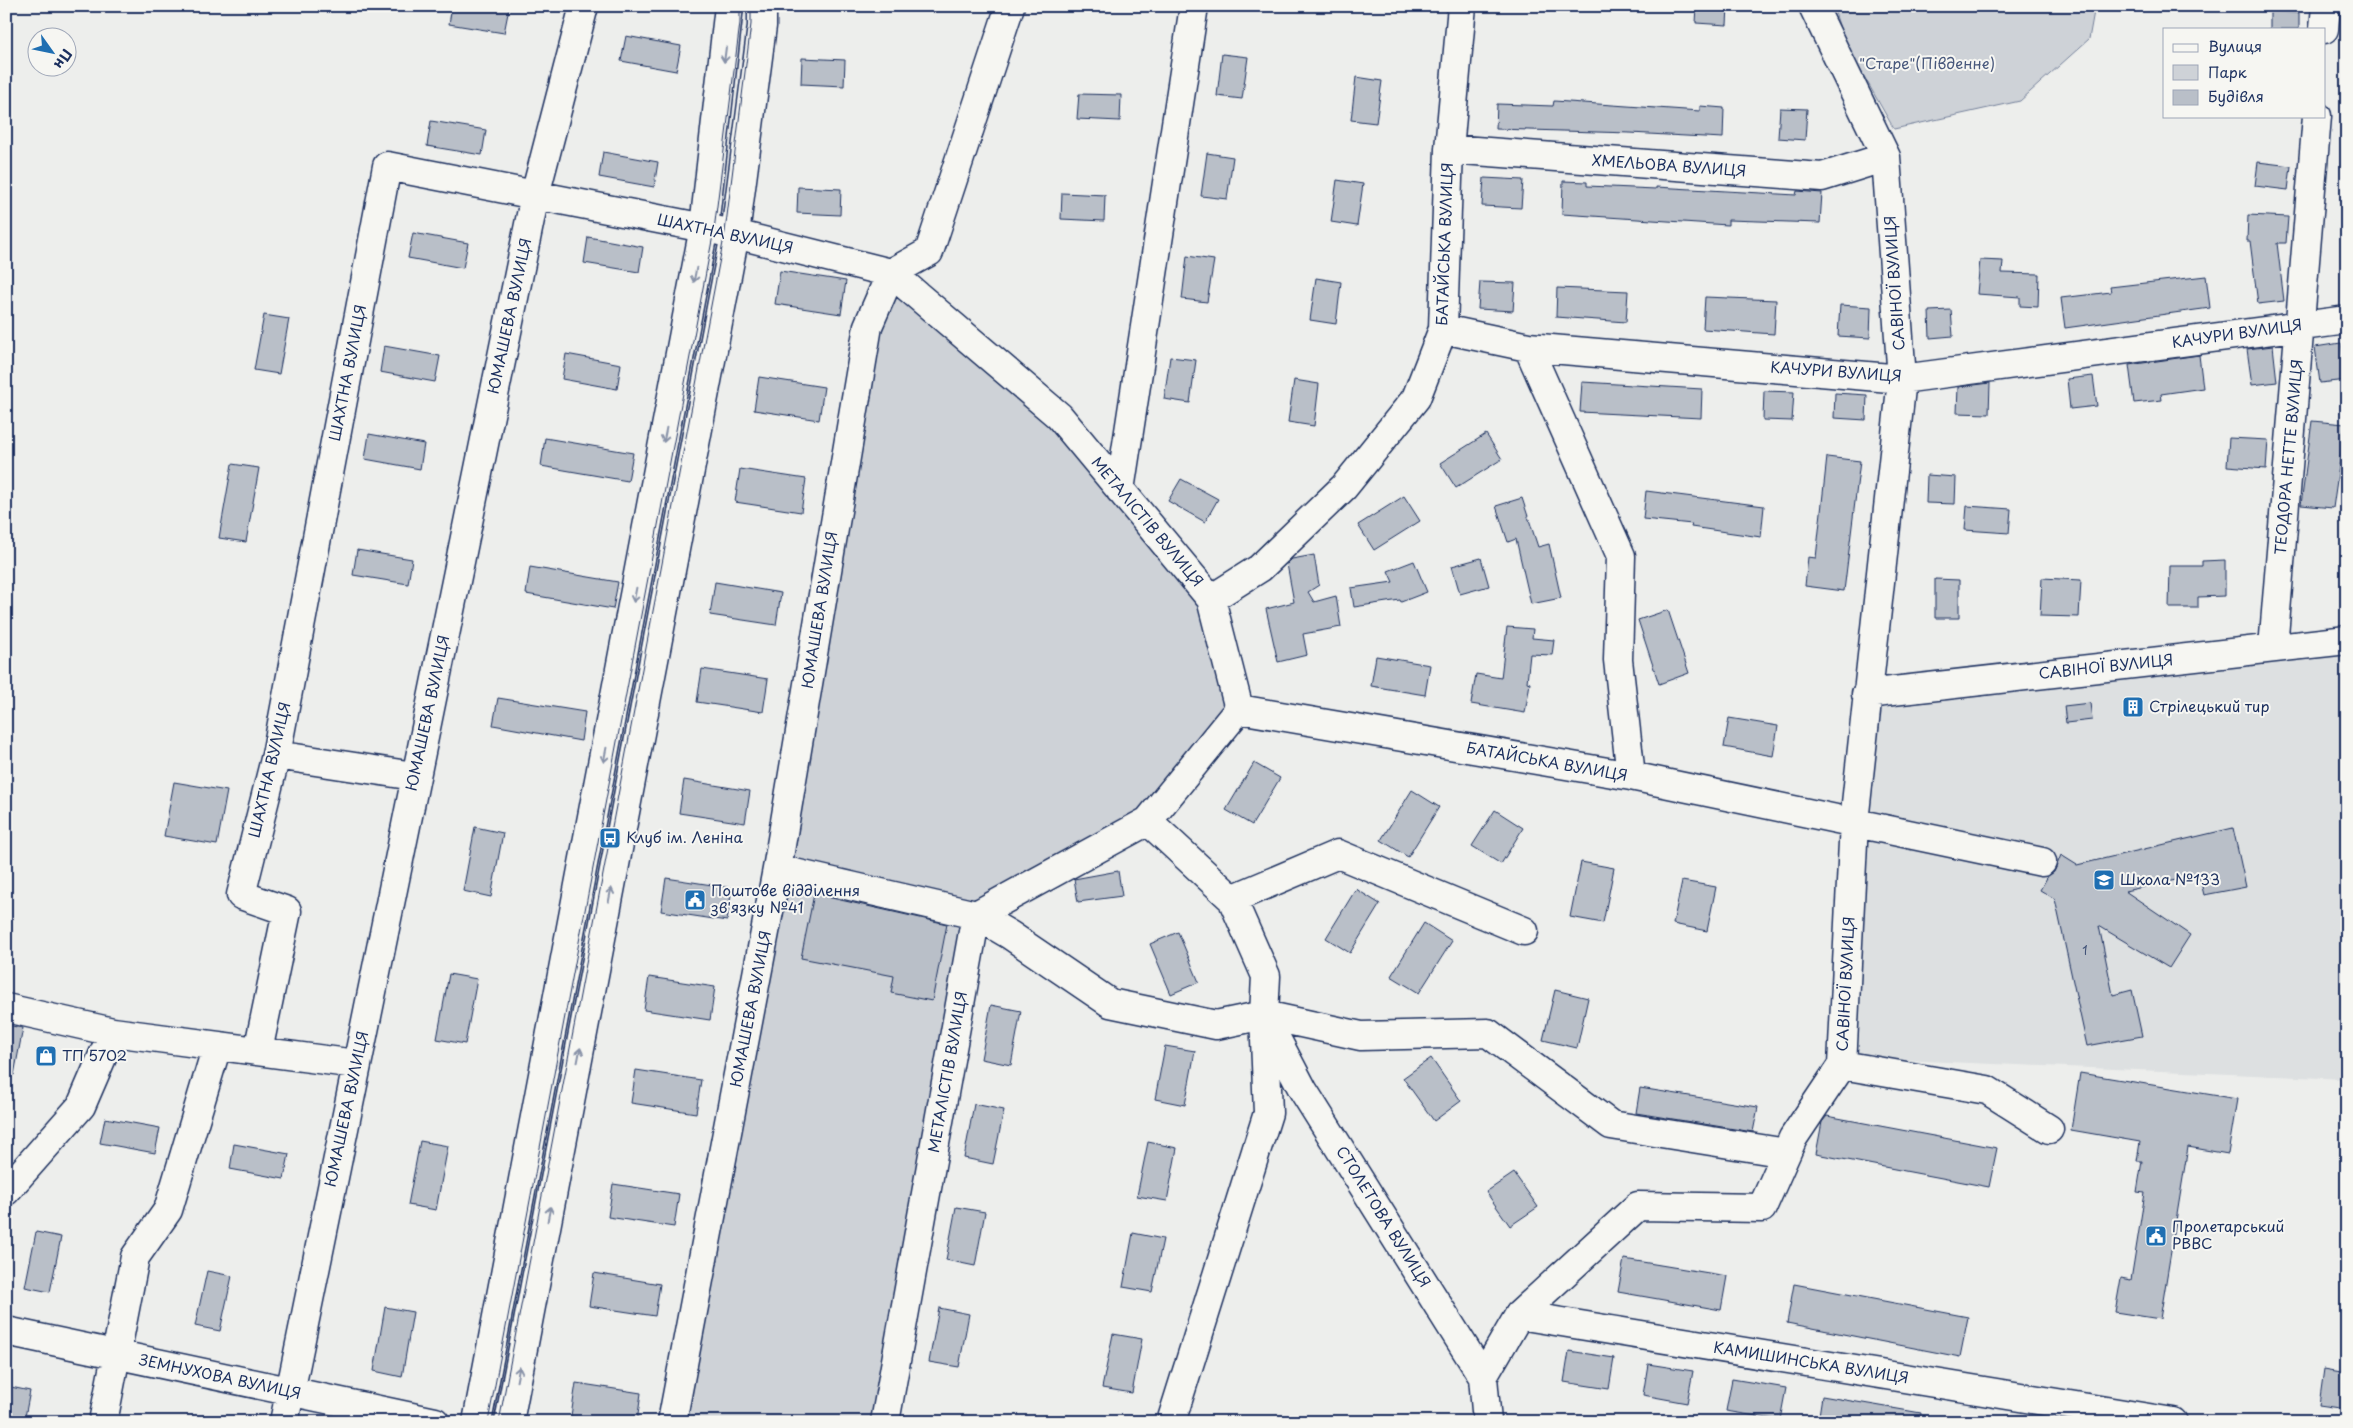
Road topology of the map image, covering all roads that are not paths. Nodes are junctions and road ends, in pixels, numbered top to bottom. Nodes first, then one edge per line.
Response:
1 (584, 6) edge
2 (730, 6) edge
3 (762, 6) edge
4 (1010, 6) edge
5 (1194, 6) edge
6 (1462, 6) edge
7 (1813, 6) edge
8 (2326, 6) edge
9 (2324, 28) edge
10 (2317, 118) edge
11 (1449, 149) junction
12 (1886, 156) junction
13 (535, 195) junction
14 (704, 228) junction
15 (736, 234) junction
16 (891, 273) junction
17 (2347, 320) edge
18 (2301, 326) junction
19 (1443, 329) junction
20 (1528, 347) junction
21 (1902, 379) junction
22 (1120, 490) junction
23 (1211, 599) junction
24 (2347, 640) edge
25 (2273, 648) junction
26 (1866, 694) junction
27 (1239, 710) junction
28 (276, 754) junction
29 (414, 776) junction
30 (1631, 776) junction
31 (1148, 821) junction
32 (1854, 822) junction
33 (2042, 862) dead end
34 (777, 869) junction
35 (1232, 899) junction
36 (976, 915) junction
37 (1524, 931) dead end
38 (6, 1008) edge
39 (1264, 1015) junction
40 (113, 1032) junction
41 (217, 1046) junction
42 (258, 1052) junction
43 (356, 1064) junction
44 (1842, 1065) junction
45 (2049, 1130) dead end
46 (1786, 1153) junction
47 (6, 1191) edge
48 (1519, 1316) junction
49 (6, 1331) edge
50 (116, 1354) junction
51 (1483, 1377) junction
52 (289, 1392) junction
53 (2108, 1416) edge
54 (103, 1422) edge
55 (284, 1422) edge
56 (434, 1422) edge
57 (478, 1422) edge
58 (509, 1422) edge
59 (672, 1422) edge
60 (885, 1422) edge
61 (1172, 1422) edge
62 (1487, 1422) edge
63 (2173, 1422) edge

1 - 13 street, ЮМАШЕВА ВУЛИЦЯ
2 -> 14 street
3 - 15 street
4 - 16 street
5 - 22 street
6 - 11 street, БАТАЙСЬКА ВУЛИЦЯ
7 - 12 street, САВІНОЇ ВУЛИЦЯ
8 - 9 street
10 - 18 street, ТЕОДОРА НЕТТЕ ВУЛИЦЯ
11 - 12 street, ХМЕЛЬОВА ВУЛИЦЯ
11 - 19 street, БАТАЙСЬКА ВУЛИЦЯ
12 - 21 street, САВІНОЇ ВУЛИЦЯ
13 - 14 street, ШАХТНА ВУЛИЦЯ
13 - 28 street, ШАХТНА ВУЛИЦЯ
13 - 29 street, ЮМАШЕВА ВУЛИЦЯ
14 - 15 street, ШАХТНА ВУЛИЦЯ
14 -> 57 street
15 - 16 street, ШАХТНА ВУЛИЦЯ
58 -> 15 street
16 - 22 street, МЕТАЛІСТІВ ВУЛИЦЯ
16 - 34 street, ЮМАШЕВА ВУЛИЦЯ
17 - 18 street, КАЧУРИ ВУЛИЦЯ
18 - 21 street, КАЧУРИ ВУЛИЦЯ
18 - 25 street, ТЕОДОРА НЕТТЕ ВУЛИЦЯ
19 - 20 street, КАЧУРИ ВУЛИЦЯ
19 - 23 street, БАТАЙСЬКА ВУЛИЦЯ
20 - 21 street, КАЧУРИ ВУЛИЦЯ
20 - 30 street
21 - 26 street, САВІНОЇ ВУЛИЦЯ
22 - 23 street, МЕТАЛІСТІВ ВУЛИЦЯ
23 - 27 street, МЕТАЛІСТІВ ВУЛИЦЯ
24 - 25 street, САВІНОЇ ВУЛИЦЯ
25 - 26 street, САВІНОЇ ВУЛИЦЯ
26 - 32 street, САВІНОЇ ВУЛИЦЯ
27 - 30 street, БАТАЙСЬКА ВУЛИЦЯ
27 - 31 street
28 - 29 street
28 - 42 street, ШАХТНА ВУЛИЦЯ
29 - 43 street, ЮМАШЕВА ВУЛИЦЯ
30 - 32 street, БАТАЙСЬКА ВУЛИЦЯ
31 - 35 street
31 - 36 street
32 - 33 street, БАТАЙСЬКА ВУЛИЦЯ
32 - 44 street, САВІНОЇ ВУЛИЦЯ
34 - 36 street
34 - 59 street, ЮМАШЕВА ВУЛИЦЯ
35 - 37 street
35 - 39 street
36 - 39 street
36 - 60 street, МЕТАЛІСТІВ ВУЛИЦЯ
38 - 40 street
39 - 46 street
39 - 51 street, СТОЛЕТОВА ВУЛИЦЯ
39 - 61 street
40 - 41 street
40 - 47 street
41 - 42 street
41 - 50 street
42 - 43 street
43 - 52 street, ЮМАШЕВА ВУЛИЦЯ
44 - 45 street
44 - 46 street
46 - 48 street
48 - 51 street
48 - 53 street, КАМИШИНСЬКА ВУЛИЦЯ
49 - 50 street, ЗЕМНУХОВА ВУЛИЦЯ
50 - 52 street, ЗЕМНУХОВА ВУЛИЦЯ
50 - 54 street
51 - 62 street, СТОЛЕТОВА ВУЛИЦЯ
52 - 55 street, ЮМАШЕВА ВУЛИЦЯ
52 - 56 street, ЗЕМНУХОВА ВУЛИЦЯ
53 - 63 street, КАМИШИНСЬКА ВУЛИЦЯ

